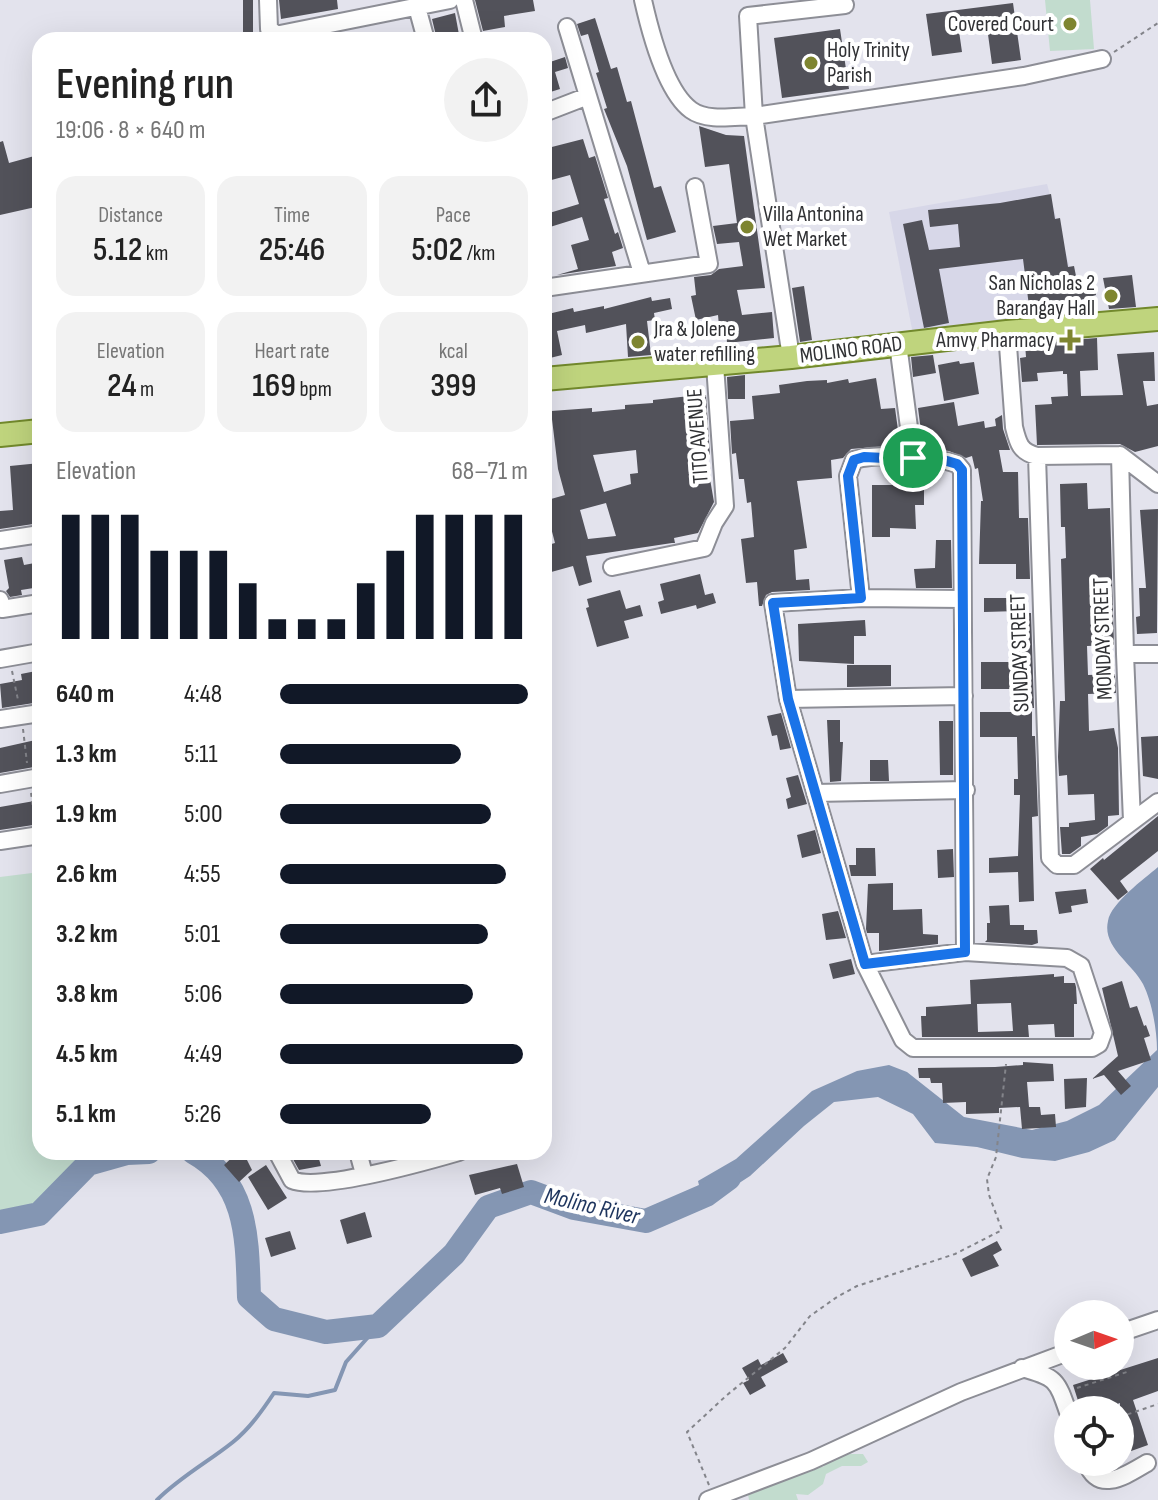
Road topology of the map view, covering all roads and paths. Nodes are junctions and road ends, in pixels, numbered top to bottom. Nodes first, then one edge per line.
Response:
1 (268, 0) edge
2 (450, 0) edge
3 (464, 0) edge
4 (643, 0) edge
5 (845, 5) dead end
6 (417, 7) junction
7 (1158, 23) edge
8 (567, 27) dead end
9 (274, 32) edge
10 (286, 32) edge
11 (424, 32) edge
12 (472, 32) edge
13 (1102, 59) joint
14 (588, 96) junction
15 (552, 110) edge
16 (754, 116) junction
17 (695, 187) dead end
18 (642, 273) junction
19 (552, 281) edge
20 (1158, 319) edge
21 (1007, 332) junction
22 (898, 344) junction
23 (791, 357) junction
24 (715, 365) junction
25 (552, 378) edge
26 (32, 432) edge
27 (0, 435) edge
28 (1120, 455) junction
29 (1037, 456) junction
30 (913, 458) junction
31 (1158, 484) edge
32 (32, 535) edge
33 (0, 540) edge
34 (612, 567) dead end
35 (861, 598) junction
36 (962, 599) junction
37 (0, 600) edge
38 (32, 604) edge
39 (32, 653) edge
40 (1125, 654) junction
41 (1158, 654) edge
42 (4, 658) edge
43 (964, 696) junction
44 (788, 699) junction
45 (32, 714) edge
46 (21, 716) junction
47 (0, 719) edge
48 (32, 768) edge
49 (32, 778) edge
50 (0, 784) edge
51 (966, 790) junction
52 (815, 793) junction
53 (1158, 802) edge
54 (1132, 821) junction
55 (32, 837) edge
56 (0, 841) edge
57 (965, 952) junction
58 (865, 964) junction
59 (1008, 1047) junction
60 (281, 1160) edge
61 (360, 1160) edge
62 (424, 1160) edge
63 (364, 1174) junction
64 (1158, 1320) edge
65 (1134, 1328) edge
66 (1054, 1357) edge
67 (1022, 1368) junction
68 (1103, 1380) edge
69 (1072, 1390) dead end
70 (1062, 1396) edge
71 (1158, 1404) edge
72 (1134, 1412) edge
73 (1147, 1463) dead end
74 (1134, 1470) edge
75 (1095, 1476) edge
76 (1123, 1476) edge
77 (710, 1499) edge

1 - 9 street
2 - 6 street
3 - 12 street
4 - 16 street
5 - 16 street
6 - 10 street
6 - 11 street
7 - 13 path
8 - 14 street
13 - 16 street
14 - 15 street
14 - 18 street
16 - 23 street
17 - 18 street
18 - 19 street
20 - 21 main road, MOLINO ROAD
21 - 22 main road, MOLINO ROAD
21 - 29 street
22 - 23 main road, MOLINO ROAD
22 - 30 street
23 - 24 main road, MOLINO ROAD
24 - 25 main road, MOLINO ROAD
24 - 34 street, TITO AVENUE
26 - 27 main road
28 - 29 street
28 - 31 street
28 - 40 street, MONDAY STREET
29 - 54 street, SUNDAY STREET
30 - 35 street
30 - 36 street
32 - 33 street
35 - 36 street
35 - 44 street
36 - 43 street
37 - 38 street
39 - 42 street
40 - 41 street
40 - 54 street, MONDAY STREET
42 - 46 path
43 - 44 street
43 - 51 street
44 - 52 street
45 - 46 street
46 - 47 street
46 - 48 path
49 - 50 street
51 - 52 street
51 - 57 street
52 - 58 street
53 - 54 street
55 - 56 street
57 - 58 street
57 - 59 street
58 - 59 street
59 - 77 path
60 - 63 street
61 - 63 street
62 - 63 street
64 - 65 street
66 - 67 street
67 - 70 street
67 - 77 street
68 - 69 path
71 - 72 path
73 - 74 street
75 - 76 street

